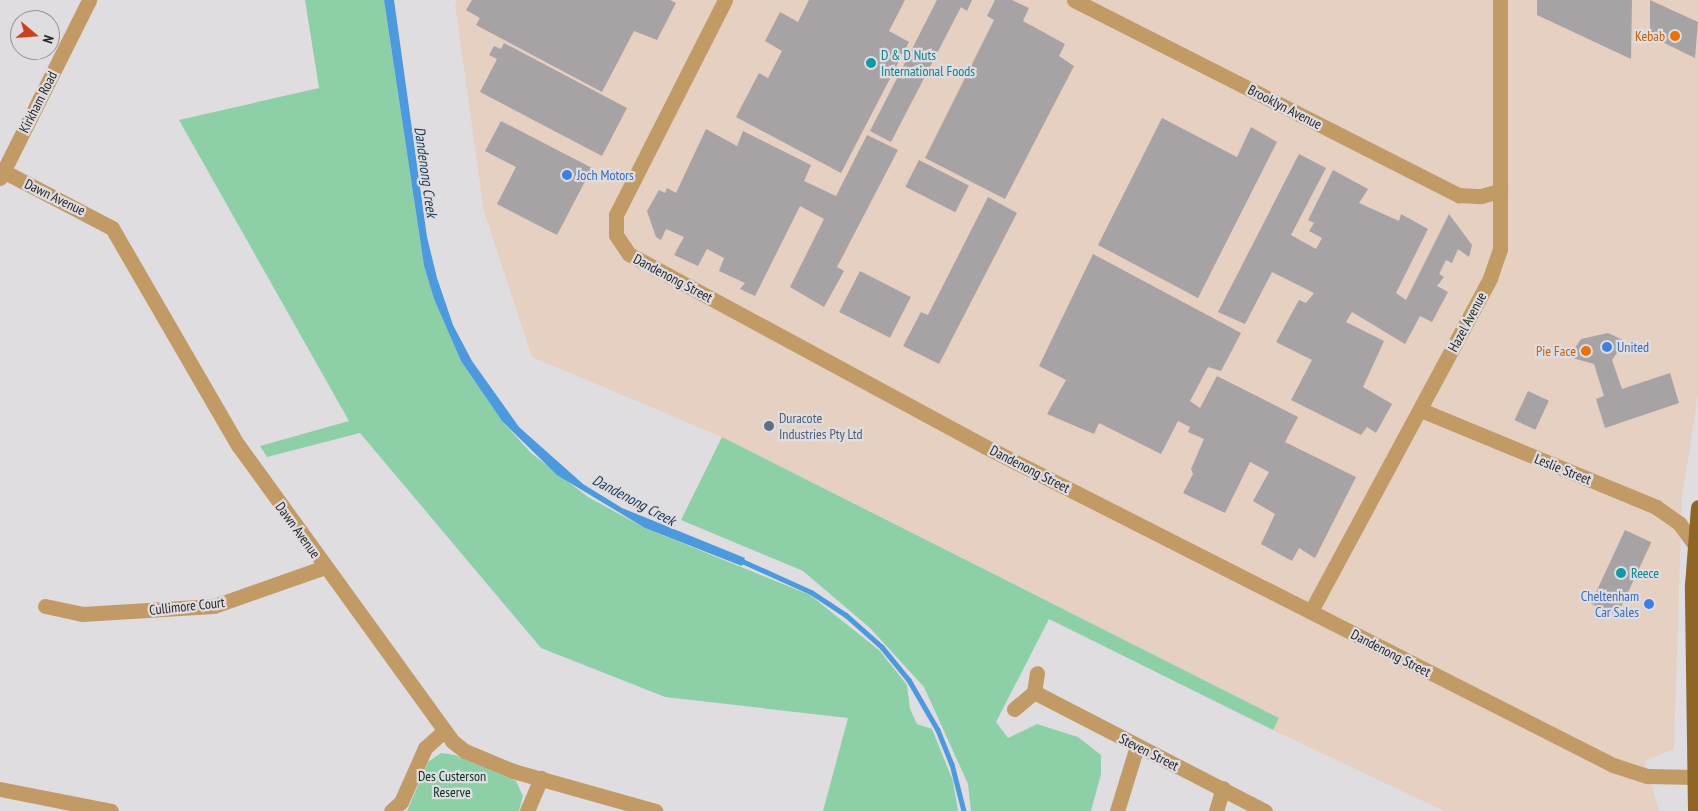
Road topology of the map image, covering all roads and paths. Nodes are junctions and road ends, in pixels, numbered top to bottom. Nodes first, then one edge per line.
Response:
1 (89, 0) edge
2 (725, 0) edge
3 (1074, 0) edge
4 (1500, 0) edge
5 (2, 174) edge
6 (1500, 191) junction
7 (1420, 410) junction
8 (1698, 507) edge
9 (1694, 544) junction
10 (325, 567) junction
11 (45, 606) dead end
12 (1311, 611) junction
13 (1036, 673) dead end
14 (1034, 692) junction
15 (1014, 709) dead end
16 (444, 732) junction
17 (1137, 746) junction
18 (1696, 777) edge
19 (541, 778) junction
20 (1223, 788) junction
21 (0, 789) edge
22 (111, 811) edge
23 (391, 811) edge
24 (527, 811) edge
25 (655, 811) edge
26 (1117, 811) edge
27 (1216, 811) edge
28 (1265, 811) edge
29 (1695, 811) edge

1 - 5 street, Kirkham Road
2 - 12 street, Dandenong Street
3 - 6 street, Brooklyn Avenue
4 - 6 street, Hazel Avenue
5 - 10 street, Dawn Avenue
6 - 7 street, Hazel Avenue
7 - 9 street, Leslie Street
7 - 12 street, Hazel Avenue
8 - 9 main road
9 - 18 main road
10 - 11 street, Cullimore Court
10 - 16 street, Dawn Avenue
12 - 18 street, Dandenong Street
13 - 14 street
14 - 15 street
14 - 17 street, Steven Street
16 - 19 street, Dawn Avenue
16 - 23 street
17 - 20 street, Steven Street
17 - 26 street
18 - 29 main road
19 - 24 street
19 - 25 street, Dawn Avenue
20 - 27 street
20 - 28 street, Steven Street
21 - 22 street

